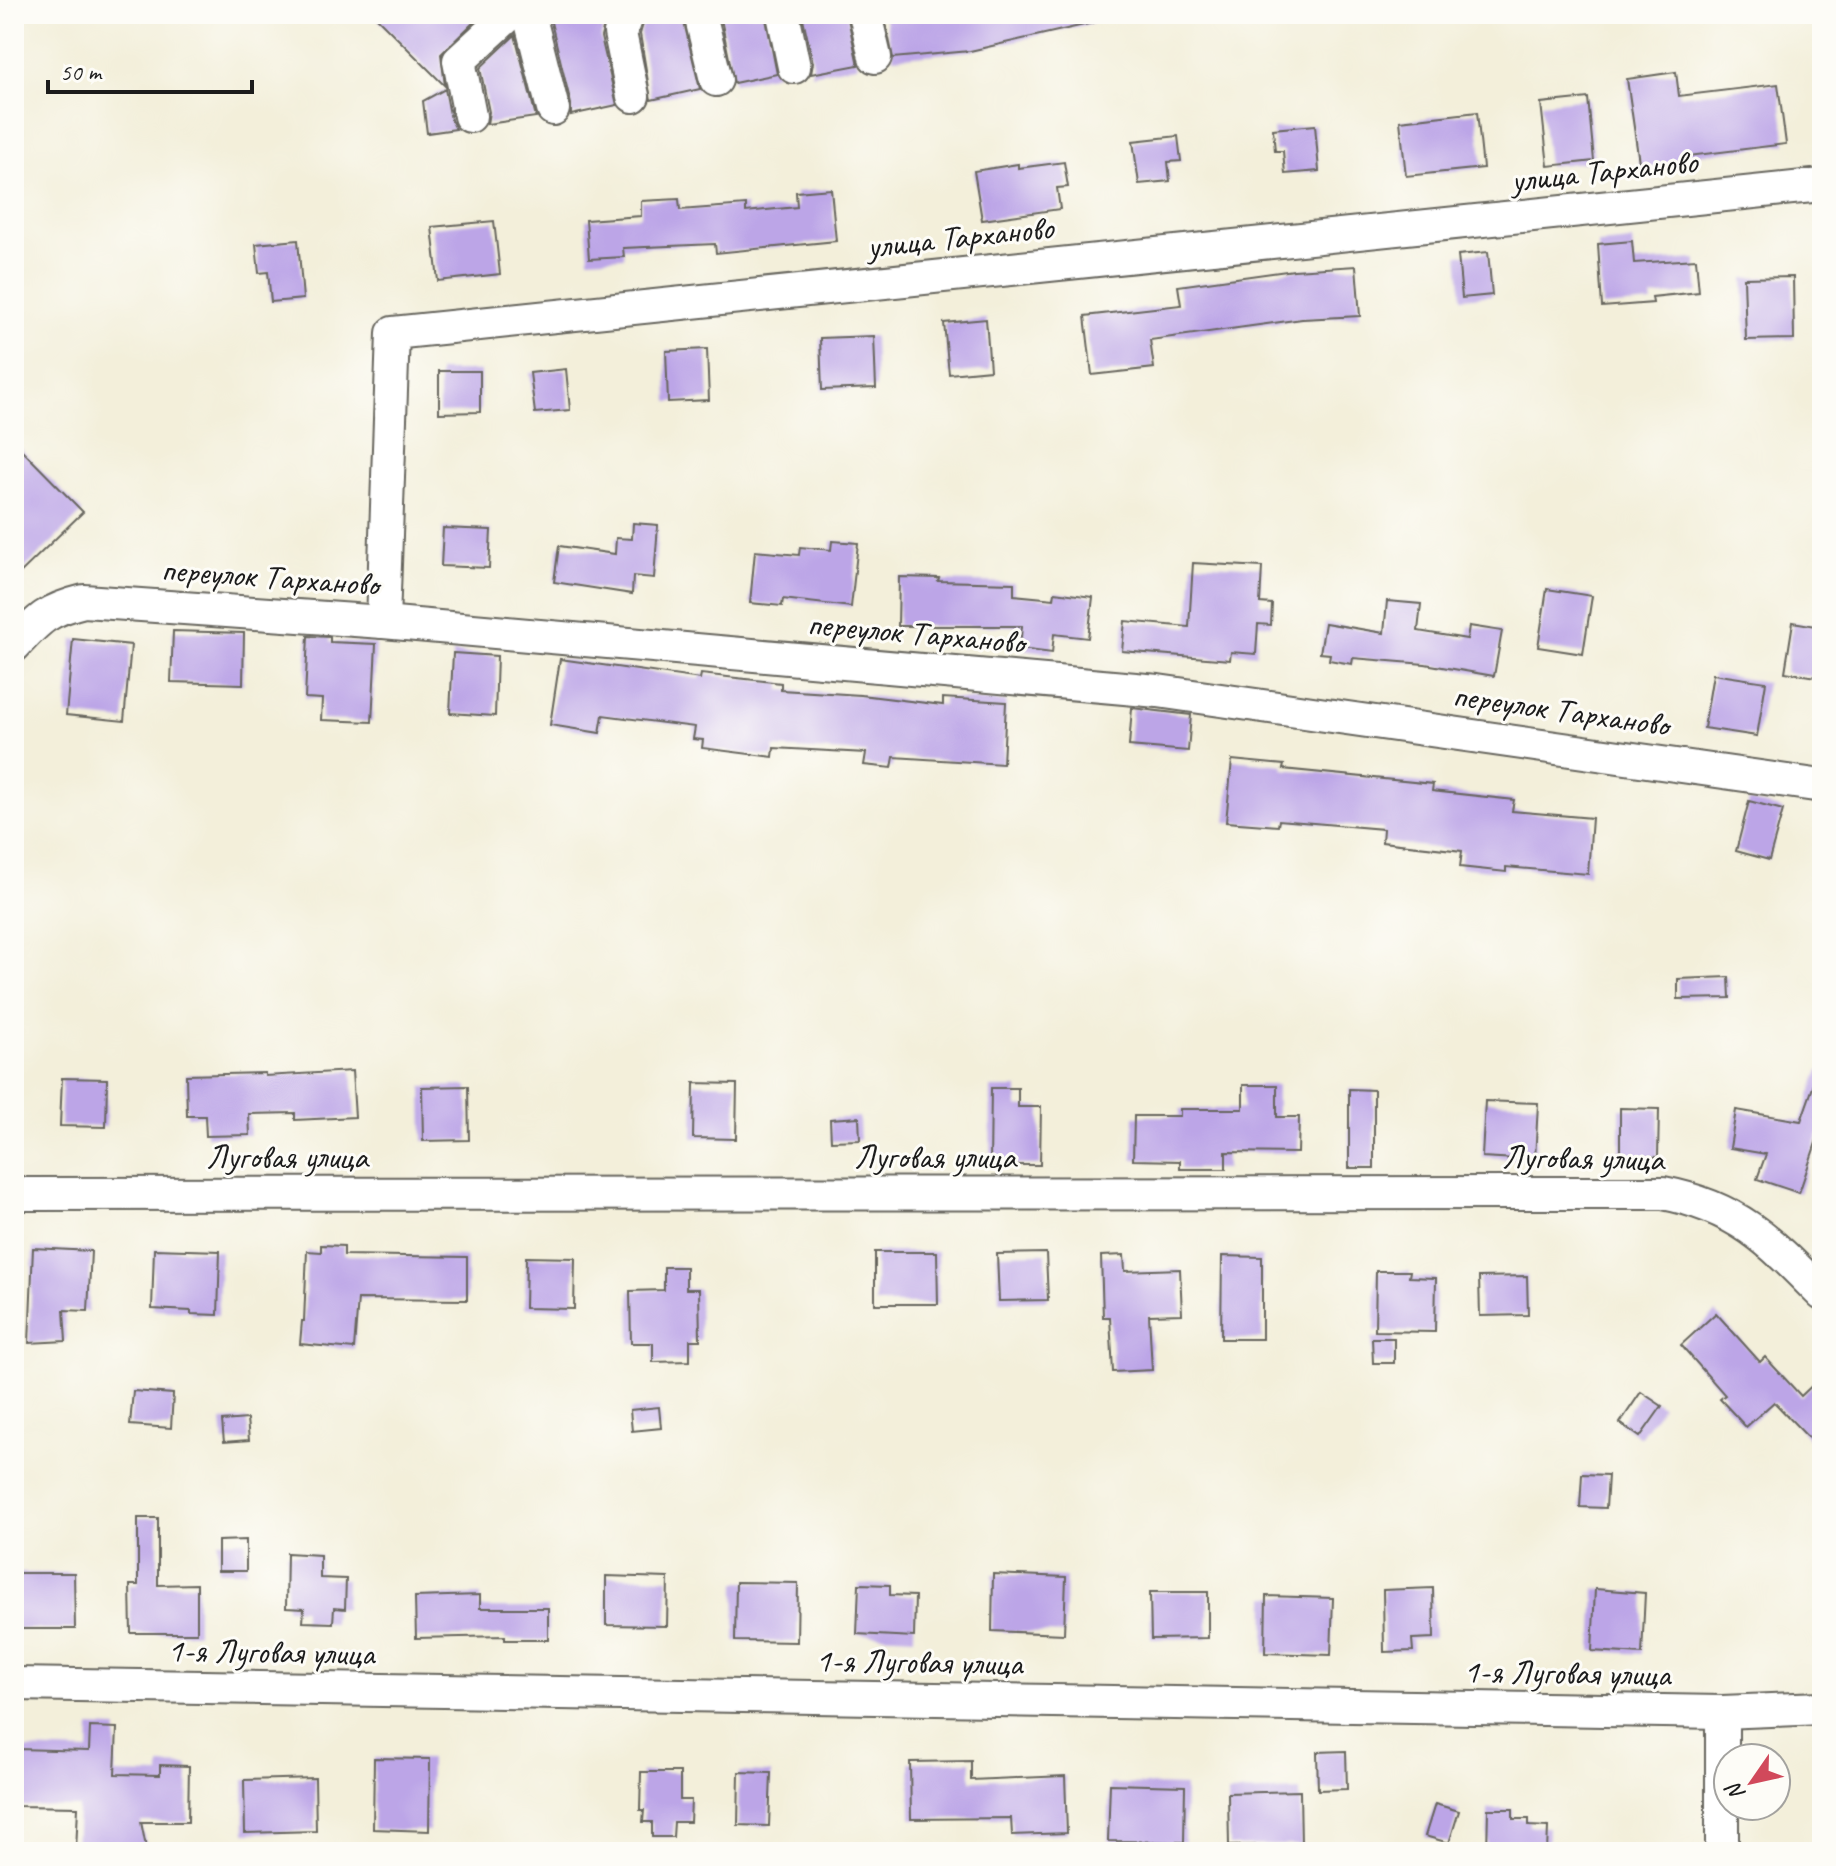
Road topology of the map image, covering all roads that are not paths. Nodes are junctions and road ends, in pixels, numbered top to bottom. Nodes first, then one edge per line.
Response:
1 (510, 14) edge
2 (529, 14) edge
3 (627, 14) edge
4 (700, 14) edge
5 (783, 14) edge
6 (865, 14) edge
7 (875, 57) dead end
8 (794, 67) dead end
9 (716, 80) dead end
10 (633, 96) dead end
11 (553, 109) dead end
12 (470, 116) dead end
13 (1822, 185) edge
14 (383, 622) junction
15 (14, 646) edge
16 (1822, 786) edge
17 (14, 1194) edge
18 (1822, 1294) edge
19 (14, 1684) edge
20 (1822, 1708) edge
21 (1722, 1712) junction
22 (1722, 1852) edge

1 - 12 street
2 - 11 street
3 - 10 street
4 - 9 street
5 - 8 street
6 - 7 street
13 - 14 street, улица Тарханово
14 - 15 street, переулок Тарханово
14 - 16 street, переулок Тарханово
17 - 18 street, Луговая улица
19 - 21 street, 1-я Луговая улица
20 - 21 street, 1-я Луговая улица
21 - 22 street

